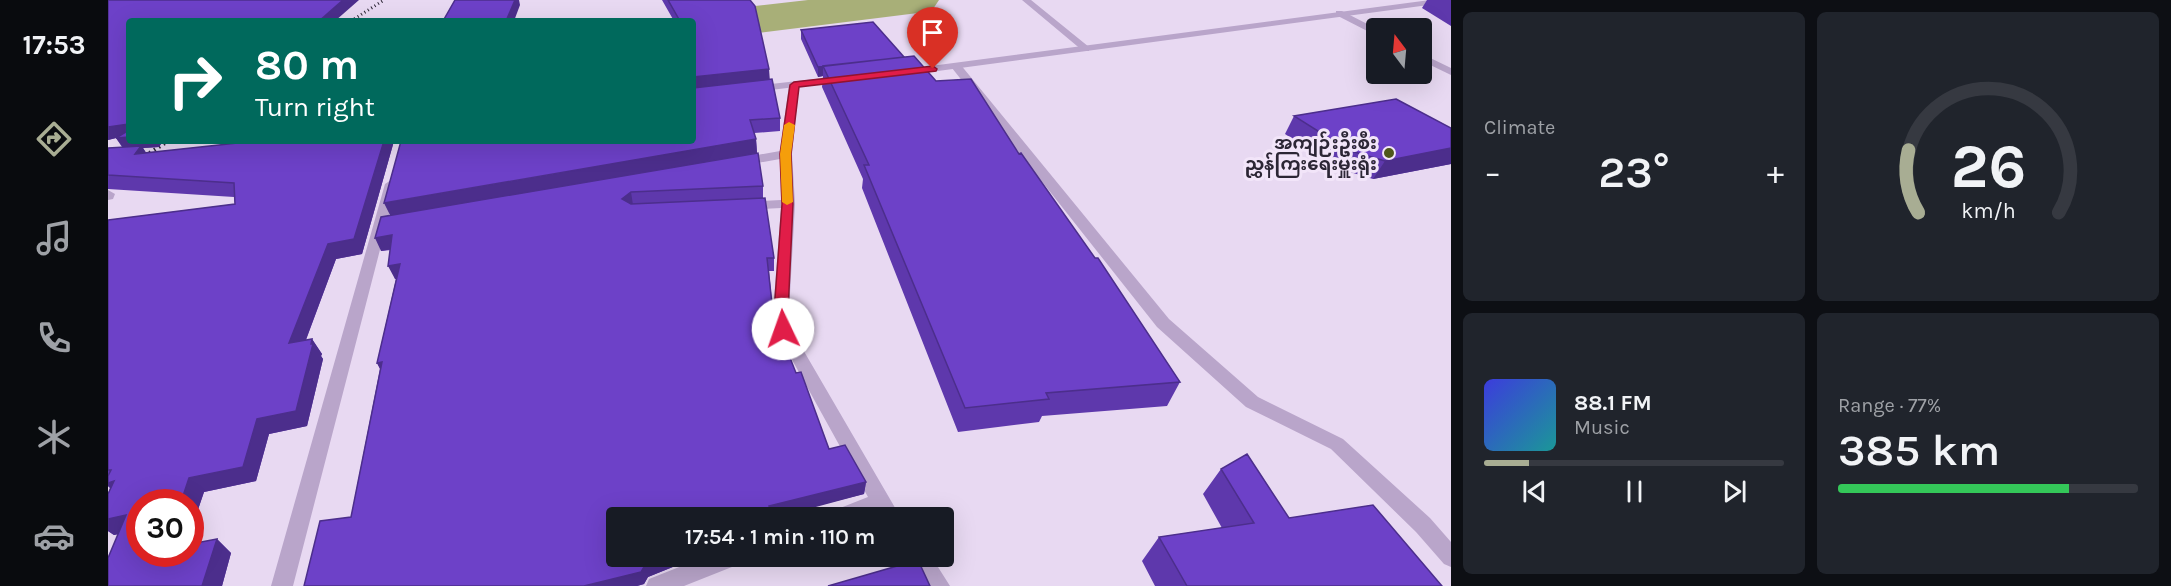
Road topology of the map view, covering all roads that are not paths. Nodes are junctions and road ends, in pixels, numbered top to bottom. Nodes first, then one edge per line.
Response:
1 (1026, 0) edge
2 (1449, 0) edge
3 (1340, 14) junction
4 (1366, 27) edge
5 (1086, 49) junction
6 (1432, 62) edge
7 (956, 66) junction
8 (1451, 72) edge
9 (898, 73) edge
10 (852, 78) edge
11 (794, 85) junction
12 (738, 91) edge
13 (786, 154) junction
14 (728, 164) edge
15 (394, 172) edge
16 (788, 204) junction
17 (728, 207) edge
18 (884, 507) edge
19 (1451, 557) edge
20 (706, 567) edge
21 (926, 567) edge
22 (282, 586) edge
23 (657, 586) edge
24 (939, 586) edge

1 - 5 street
2 - 3 street
3 - 4 street
3 - 5 street
5 - 7 street
6 - 8 street
7 - 9 street
7 - 19 street
10 - 11 street
11 - 12 street
11 - 13 street
13 - 14 street
13 - 16 street
15 - 22 street
16 - 17 street
16 - 18 street
20 - 23 street
21 - 24 street

